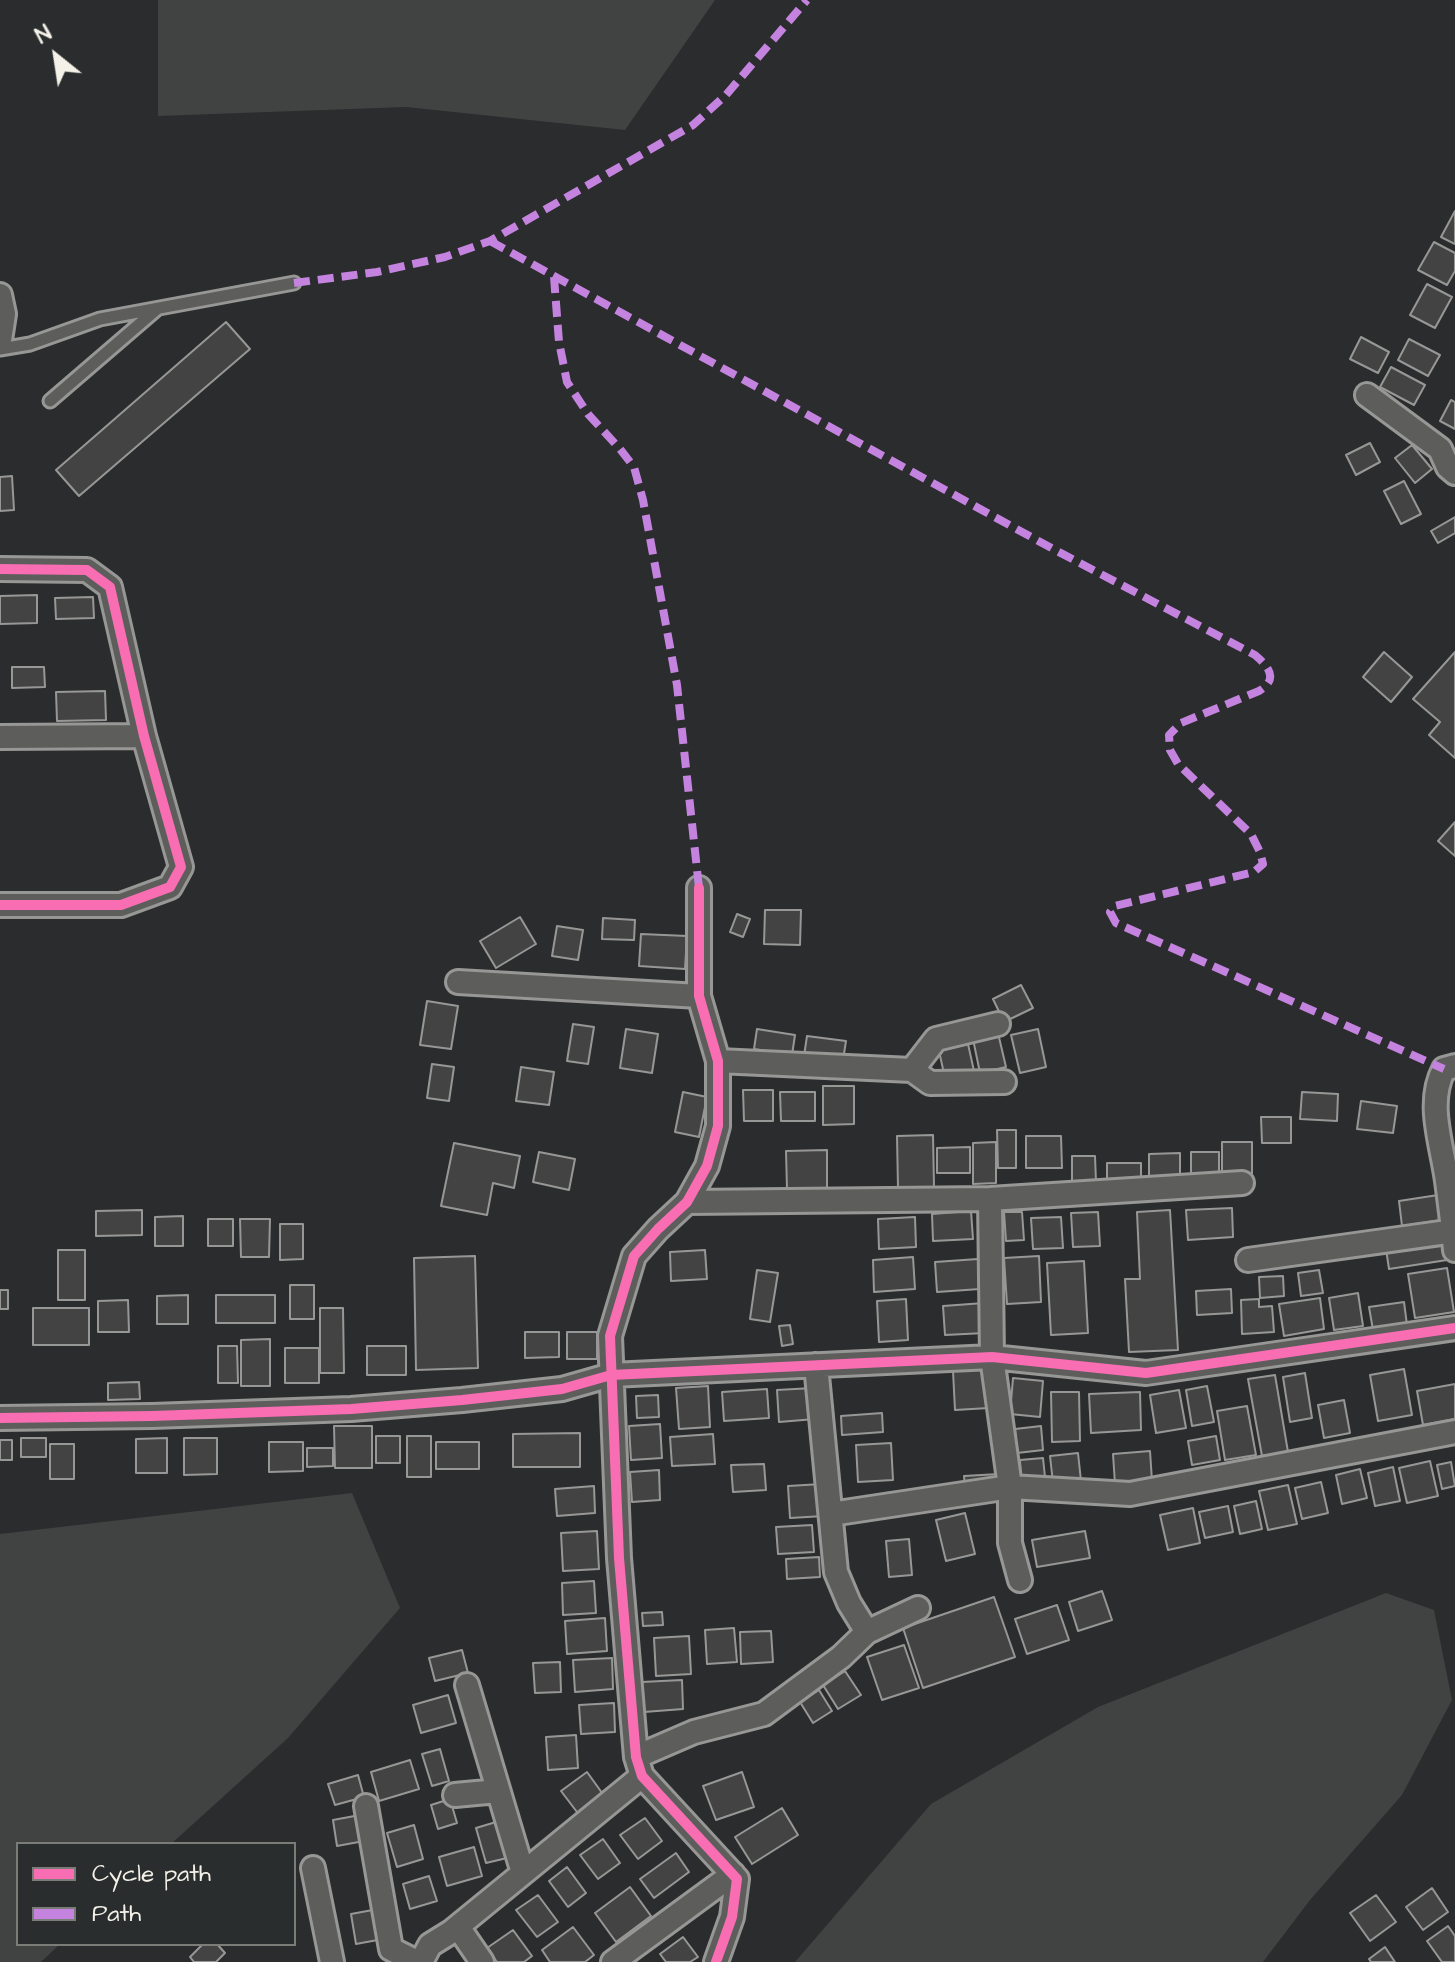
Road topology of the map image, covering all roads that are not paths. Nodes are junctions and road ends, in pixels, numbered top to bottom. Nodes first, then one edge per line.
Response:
1 (294, 283) dead end
2 (0, 295) edge
3 (157, 308) junction
4 (0, 340) edge
5 (0, 349) edge
6 (1367, 395) dead end
7 (50, 401) dead end
8 (1455, 473) edge
9 (0, 569) edge
10 (144, 736) junction
11 (0, 737) edge
12 (699, 888) dead end
13 (0, 905) edge
14 (458, 982) dead end
15 (699, 996) junction
16 (998, 1024) dead end
17 (718, 1061) junction
18 (1455, 1066) edge
19 (912, 1070) junction
20 (1004, 1082) dead end
21 (1242, 1183) dead end
22 (990, 1199) junction
23 (687, 1202) junction
24 (1454, 1238) edge
25 (1248, 1260) dead end
26 (1455, 1328) edge
27 (992, 1357) junction
28 (816, 1365) junction
29 (611, 1375) junction
30 (0, 1418) edge
31 (1455, 1432) edge
32 (1010, 1487) junction
33 (831, 1514) junction
34 (1020, 1580) dead end
35 (918, 1608) dead end
36 (867, 1632) junction
37 (467, 1685) dead end
38 (639, 1766) junction
39 (498, 1791) junction
40 (455, 1795) dead end
41 (366, 1806) dead end
42 (313, 1868) dead end
43 (523, 1873) junction
44 (733, 1874) junction
45 (458, 1927) junction
46 (332, 1962) edge
47 (419, 1962) edge
48 (482, 1962) edge
49 (613, 1962) edge
50 (716, 1962) edge

1 - 3 lane
2 - 4 street
3 - 5 lane
3 - 7 lane
6 - 8 street
9 - 10 street
10 - 11 street
10 - 13 street
12 - 15 street
14 - 15 street
15 - 17 street
16 - 19 street
17 - 19 street
17 - 23 street
18 - 24 street
19 - 20 street
21 - 22 street
22 - 23 street
22 - 27 street
23 - 29 street
24 - 25 street
26 - 27 street
27 - 28 street
27 - 32 street
28 - 29 street
28 - 33 street
29 - 30 street
29 - 38 street
31 - 32 street
32 - 33 street
32 - 34 street
33 - 36 street
35 - 36 street
36 - 38 street
37 - 39 street
38 - 43 street
38 - 44 street
39 - 40 street
39 - 43 street
41 - 47 street
42 - 46 street
43 - 45 street
44 - 49 street
44 - 50 street
45 - 47 street
45 - 48 street

